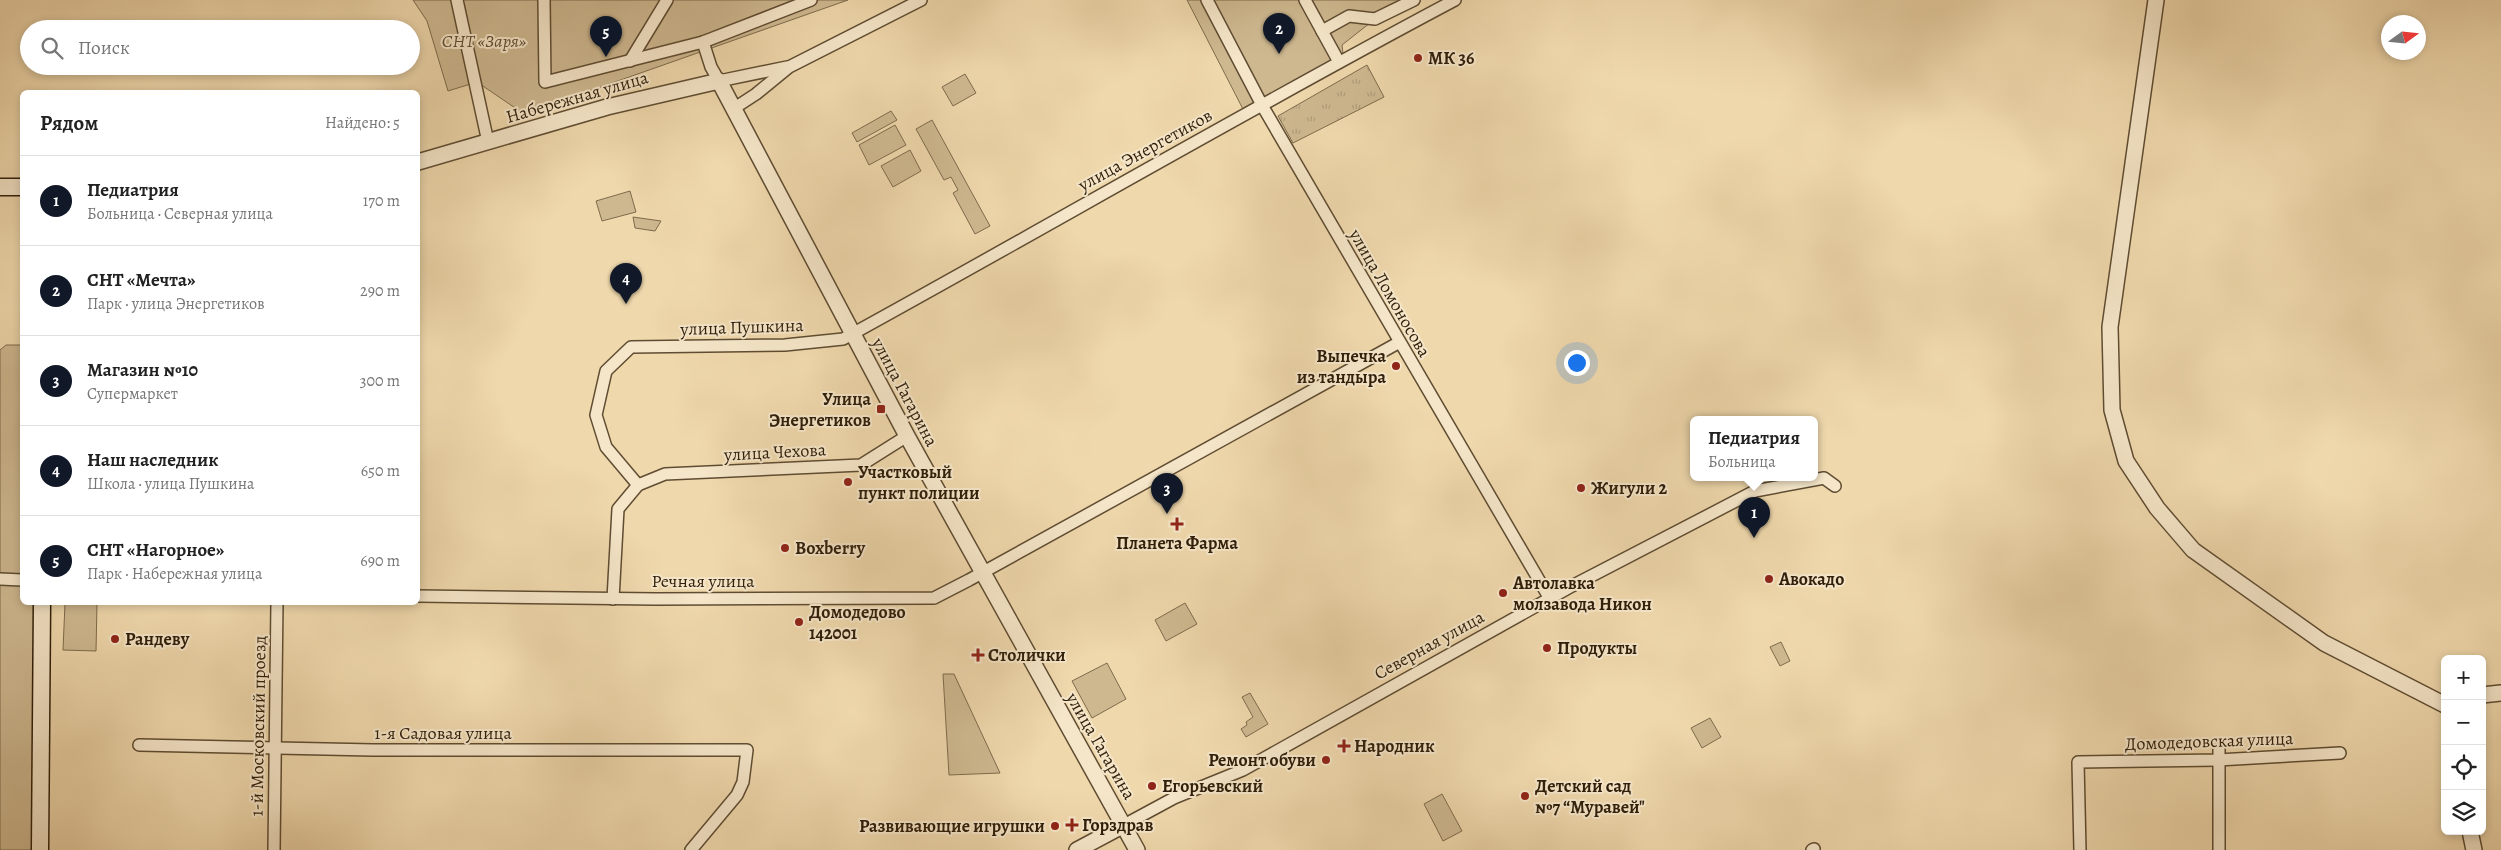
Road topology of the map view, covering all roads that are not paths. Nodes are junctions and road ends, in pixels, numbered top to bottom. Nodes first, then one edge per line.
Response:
1 (457, 0) edge
2 (544, 0) edge
3 (667, 0) edge
4 (811, 0) edge
5 (920, 0) edge
6 (1207, 0) edge
7 (1305, 0) edge
8 (1414, 0) edge
9 (1455, 0) edge
10 (2156, 0) edge
11 (1322, 31) junction
12 (703, 42) junction
13 (630, 61) junction
14 (1339, 62) junction
15 (789, 67) junction
16 (748, 74) junction
17 (718, 81) junction
18 (756, 94) junction
19 (1262, 107) junction
20 (733, 108) junction
21 (488, 142) junction
22 (420, 161) edge
23 (0, 187) edge
24 (20, 187) edge
25 (852, 333) junction
26 (1398, 343) junction
27 (907, 436) junction
28 (1818, 479) edge
29 (1809, 481) edge
30 (638, 485) junction
31 (1835, 486) dead end
32 (983, 573) junction
33 (0, 579) edge
34 (20, 580) edge
35 (420, 596) edge
36 (613, 599) junction
37 (1550, 599) junction
38 (42, 605) edge
39 (277, 605) edge
40 (2501, 693) edge
41 (2486, 695) edge
42 (2441, 703) edge
43 (139, 744) dead end
44 (275, 748) junction
45 (2340, 753) dead end
46 (2219, 755) junction
47 (1124, 825) junction
48 (2471, 835) edge
49 (40, 850) edge
50 (274, 850) edge
51 (692, 850) edge
52 (1078, 850) edge
53 (1137, 850) edge
54 (2080, 850) edge
55 (2219, 850) edge
56 (2474, 850) edge

1 - 21 street
2 - 13 street
3 - 13 street
4 - 12 street
5 - 15 street, Набережная улица
6 - 19 street, улица Ломоносова
7 - 11 street
8 - 11 street
9 - 14 street, улица Энергетиков
10 - 42 street
11 - 14 street
12 - 13 street
12 - 17 street
14 - 19 street, улица Энергетиков
15 - 16 street, Набережная улица
15 - 18 street, Набережная улица
16 - 17 street, Набережная улица
16 - 18 street
17 - 20 street, улица Гагарина
17 - 21 street, Набережная улица
18 - 20 street, Набережная улица
19 - 25 street, улица Энергетиков
19 - 26 street, улица Ломоносова
20 - 25 street, улица Гагарина
21 - 22 street, Набережная улица
23 - 24 main road
25 - 27 street, улица Гагарина
25 - 30 street, улица Пушкина
26 - 32 street, Речная улица
26 - 37 street, улица Ломоносова
27 - 30 street, улица Чехова
27 - 32 street, улица Гагарина
28 - 31 street, Северная улица
29 - 37 street, Северная улица
30 - 36 street
32 - 36 street, Речная улица
32 - 47 street, улица Гагарина
33 - 34 street
35 - 36 street, Речная улица
37 - 47 street, Северная улица
38 - 49 main road
39 - 44 street, 1-й Московский проезд
40 - 41 street
43 - 44 street, 1-я Садовая улица
44 - 50 street, 1-й Московский проезд
44 - 51 street, 1-я Садовая улица
45 - 46 street, Домодедовская улица
46 - 54 street, Домодедовская улица
46 - 55 street
47 - 52 street
47 - 53 street, улица Гагарина
48 - 56 street

